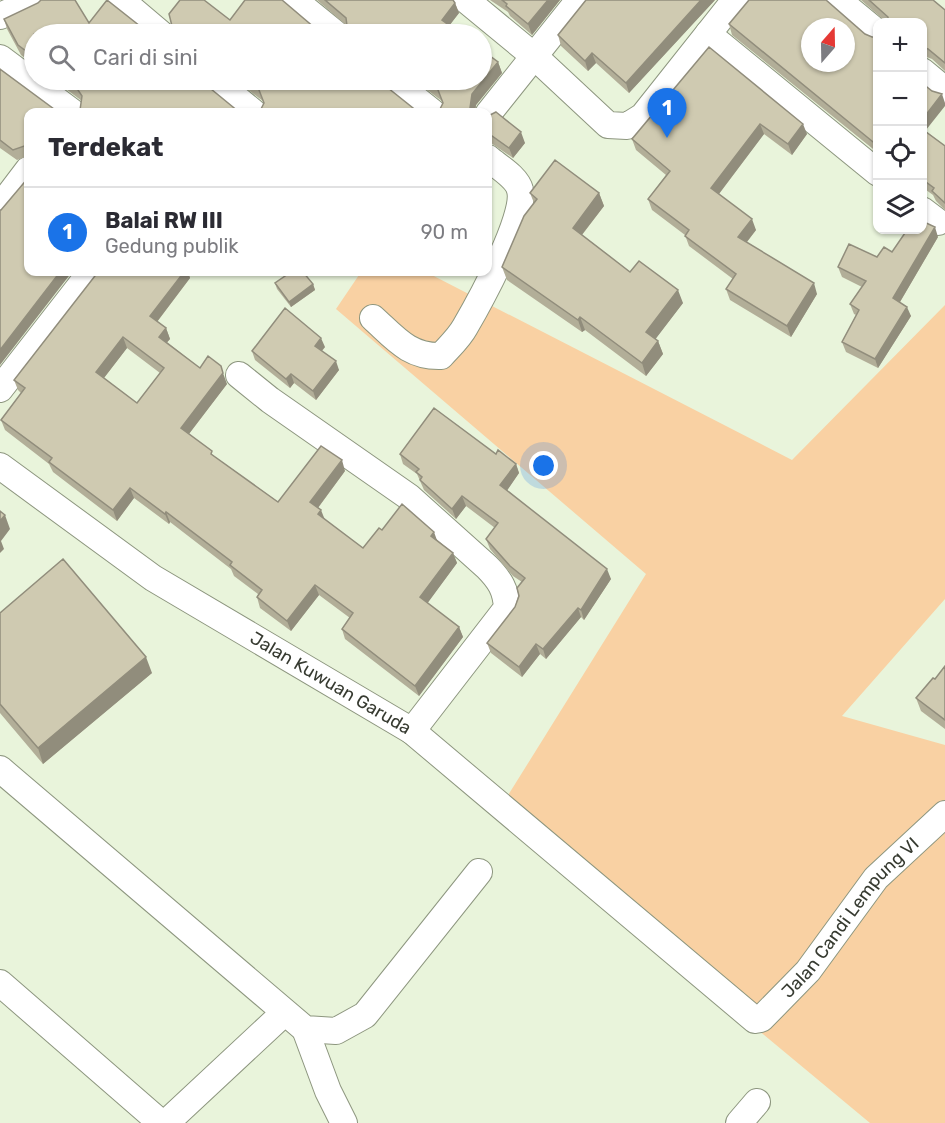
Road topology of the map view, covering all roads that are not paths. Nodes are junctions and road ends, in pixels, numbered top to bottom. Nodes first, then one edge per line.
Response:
1 (36, 0) edge
2 (121, 0) edge
3 (294, 0) edge
4 (466, 0) edge
5 (579, 0) edge
6 (735, 0) edge
7 (838, 0) edge
8 (0, 16) edge
9 (149, 24) edge
10 (324, 24) edge
11 (873, 29) edge
12 (708, 34) junction
13 (534, 56) junction
14 (0, 58) edge
15 (923, 72) edge
16 (24, 76) edge
17 (43, 90) edge
18 (226, 90) edge
19 (404, 90) edge
20 (945, 90) edge
21 (67, 108) edge
22 (248, 108) edge
23 (427, 108) edge
24 (492, 109) edge
25 (492, 161) edge
26 (873, 169) edge
27 (24, 175) edge
28 (0, 207) edge
29 (492, 274) edge
30 (88, 276) edge
31 (491, 276) edge
32 (373, 318) dead end
33 (239, 375) dead end
34 (0, 389) edge
35 (0, 466) edge
36 (412, 731) junction
37 (0, 769) edge
38 (945, 814) edge
39 (479, 872) dead end
40 (0, 983) edge
41 (284, 1012) junction
42 (305, 1029) junction
43 (757, 1102) dead end
44 (161, 1123) edge
45 (166, 1123) edge
46 (344, 1123) edge
47 (739, 1123) edge

1 - 8 street
2 - 9 street
3 - 10 street
4 - 13 street
5 - 13 street
6 - 12 street
7 - 11 street
12 - 13 street
12 - 26 street
13 - 24 street
14 - 16 street
15 - 20 street
17 - 21 street
18 - 22 street
19 - 23 street
25 - 29 street
27 - 28 street
30 - 34 street
31 - 32 street
33 - 36 street, Jalan Kuwuan Garuda
35 - 36 street, Jalan Kuwuan Garuda
36 - 38 street, Jalan Candi Lempung VI
37 - 41 street
39 - 42 street
40 - 44 street
41 - 42 street
41 - 45 street
42 - 46 street
43 - 47 street

